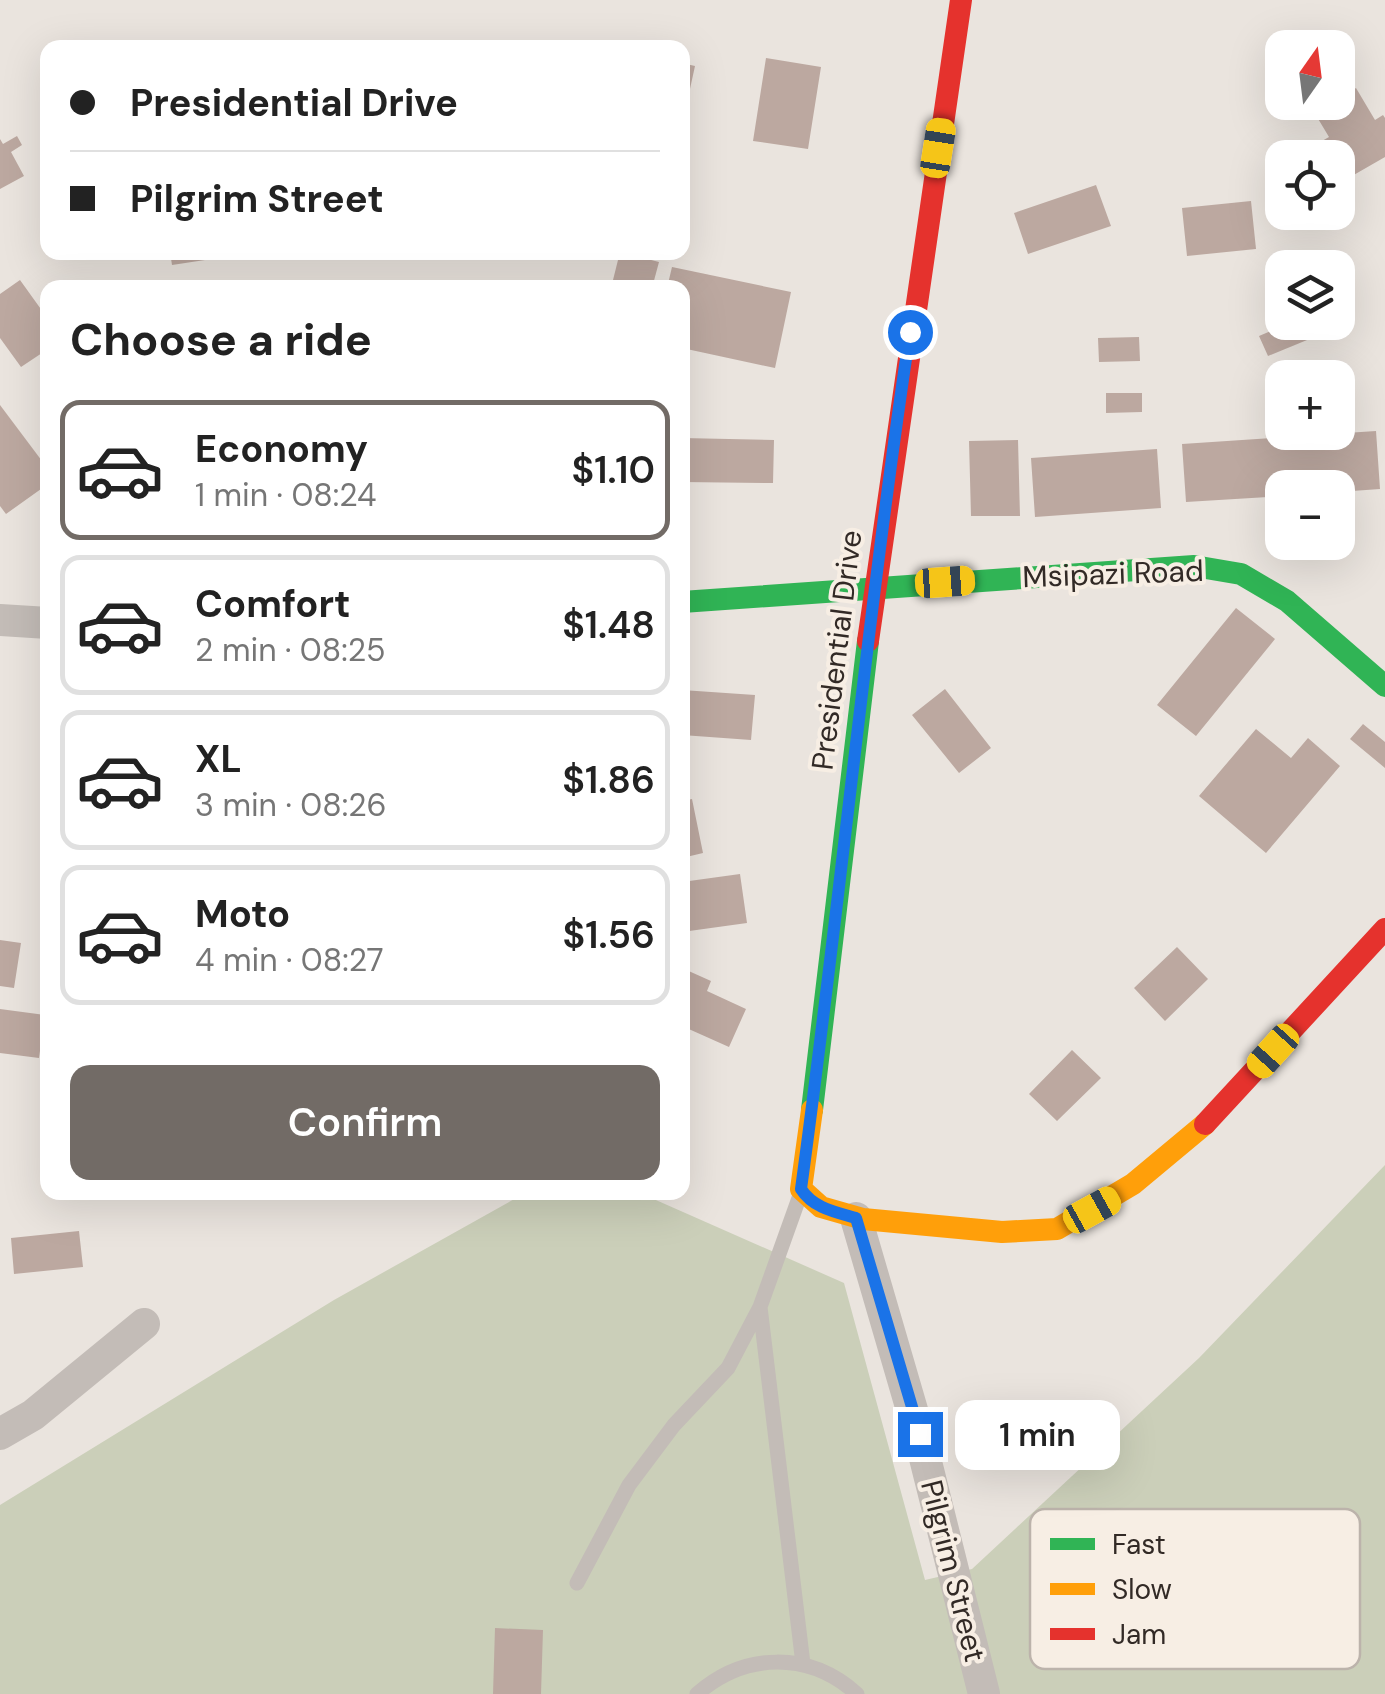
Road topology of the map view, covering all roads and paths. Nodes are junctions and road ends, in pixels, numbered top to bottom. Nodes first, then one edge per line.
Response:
1 (961, 0) edge
2 (874, 586) junction
3 (690, 601) edge
4 (0, 620) edge
5 (40, 622) edge
6 (1385, 686) edge
7 (1385, 929) edge
8 (801, 1189) junction
9 (856, 1218) junction
10 (760, 1307) junction
11 (144, 1324) dead end
12 (0, 1434) edge
13 (577, 1583) dead end
14 (803, 1664) junction
15 (697, 1694) edge
16 (857, 1694) edge
17 (984, 1694) edge

1 - 2 street, Presidential Drive
2 - 3 street, Msipazi Road
2 - 6 street, Msipazi Road
2 - 8 street, Presidential Drive
4 - 5 street
7 - 9 street
8 - 9 street
8 - 10 lane
9 - 17 street, Pilgrim Street
10 - 13 lane
10 - 14 lane
11 - 12 street
14 - 15 lane
14 - 16 lane

